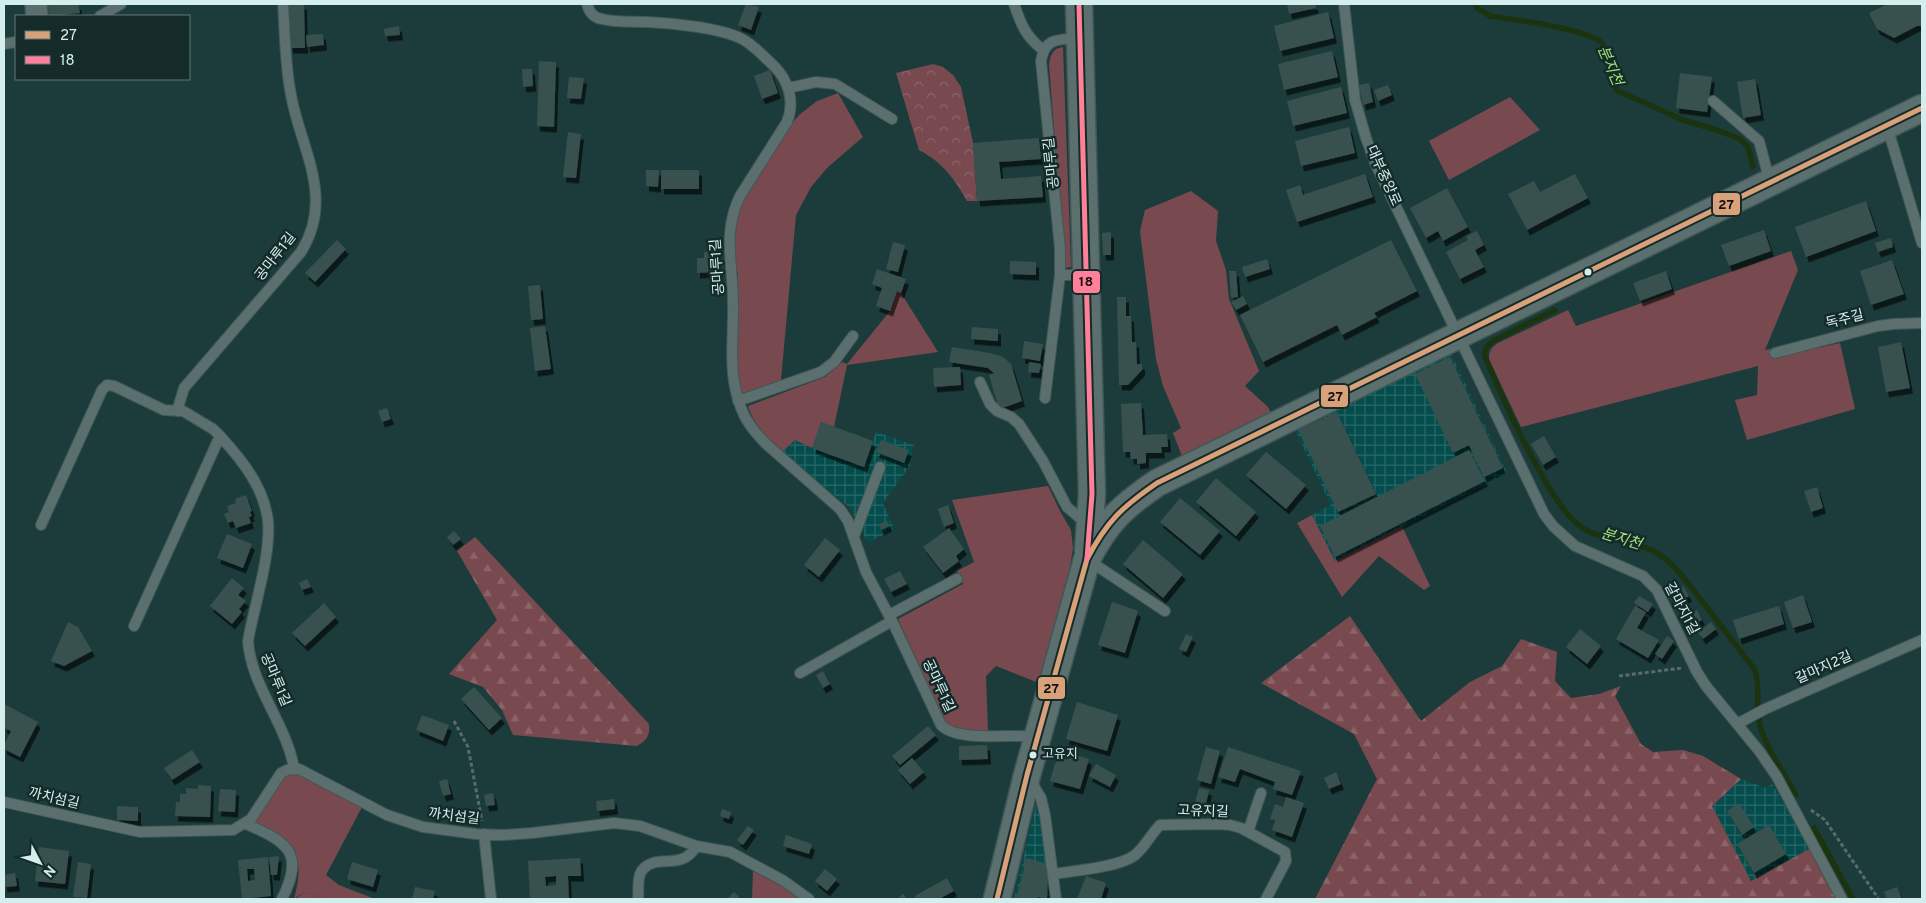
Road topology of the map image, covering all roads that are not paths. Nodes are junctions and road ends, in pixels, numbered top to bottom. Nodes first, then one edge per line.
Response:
1 (121, 4) edge
2 (283, 4) edge
3 (587, 4) edge
4 (1014, 4) edge
5 (1079, 4) edge
6 (1344, 4) edge
7 (102, 15) edge
8 (1080, 38) junction
9 (1043, 50) junction
10 (788, 88) junction
11 (1713, 101) dead end
12 (1922, 108) edge
13 (892, 119) dead end
14 (1887, 125) junction
15 (1771, 183) junction
16 (1922, 243) edge
17 (1060, 275) junction
18 (1087, 275) junction
19 (1922, 323) edge
20 (853, 336) dead end
21 (1459, 336) junction
22 (1775, 353) dead end
23 (980, 382) dead end
24 (1045, 398) dead end
25 (738, 401) junction
26 (177, 411) junction
27 (220, 436) junction
28 (880, 467) dead end
29 (1092, 494) junction
30 (1118, 512) junction
31 (1090, 522) junction
32 (41, 525) dead end
33 (854, 536) junction
34 (1087, 559) junction
35 (957, 578) dead end
36 (1165, 612) dead end
37 (890, 618) junction
38 (134, 626) dead end
39 (1922, 640) edge
40 (800, 672) dead end
41 (1737, 724) junction
42 (1038, 737) junction
43 (294, 768) junction
44 (1028, 775) junction
45 (1261, 792) dead end
46 (4, 802) edge
47 (246, 824) junction
48 (1248, 832) junction
49 (484, 834) junction
50 (696, 846) junction
51 (1053, 874) junction
52 (282, 899) edge
53 (491, 899) edge
54 (638, 899) edge
55 (809, 899) edge
56 (997, 899) edge
57 (1056, 899) edge
58 (1266, 899) edge
59 (1842, 899) edge

1 - 7 lane
2 - 26 lane, 공마루1길
3 - 10 lane
4 - 9 lane
5 - 8 street
6 - 21 lane, 대부중앙로
8 - 9 lane
8 - 18 street
9 - 17 lane, 공마루길
10 - 13 lane
10 - 25 lane, 공마루1길
11 - 15 lane
12 - 14 street
14 - 15 street
14 - 16 lane
15 - 21 street
17 - 18 lane
17 - 24 lane, 공마루길
18 - 29 street
19 - 22 lane, 독주길
20 - 25 lane
21 - 30 street
21 - 41 lane, 갈마지1길
23 - 31 lane
25 - 33 lane, 공마루1길
26 - 27 lane, 공마루1길
26 - 32 lane, 공마루1길
27 - 38 lane
27 - 43 lane, 공마루1길
28 - 33 lane
29 - 30 street
29 - 31 street
30 - 31 lane
30 - 34 street
31 - 34 street
33 - 37 lane, 공마루1길
34 - 36 lane
34 - 42 street
35 - 37 lane
37 - 40 lane
37 - 42 lane, 공마루1길
39 - 41 lane, 갈마지2길
41 - 59 lane, 갈마지1길
42 - 44 street
43 - 47 lane
43 - 49 lane, 까치섬길
44 - 51 lane
44 - 56 street
45 - 48 lane
46 - 47 lane, 까치섬길
47 - 52 lane
48 - 51 lane, 고유지길
48 - 58 lane, 고유지길
49 - 50 lane, 까치섬길
49 - 53 lane
50 - 54 lane
50 - 55 lane, 까치섬길
51 - 57 lane

